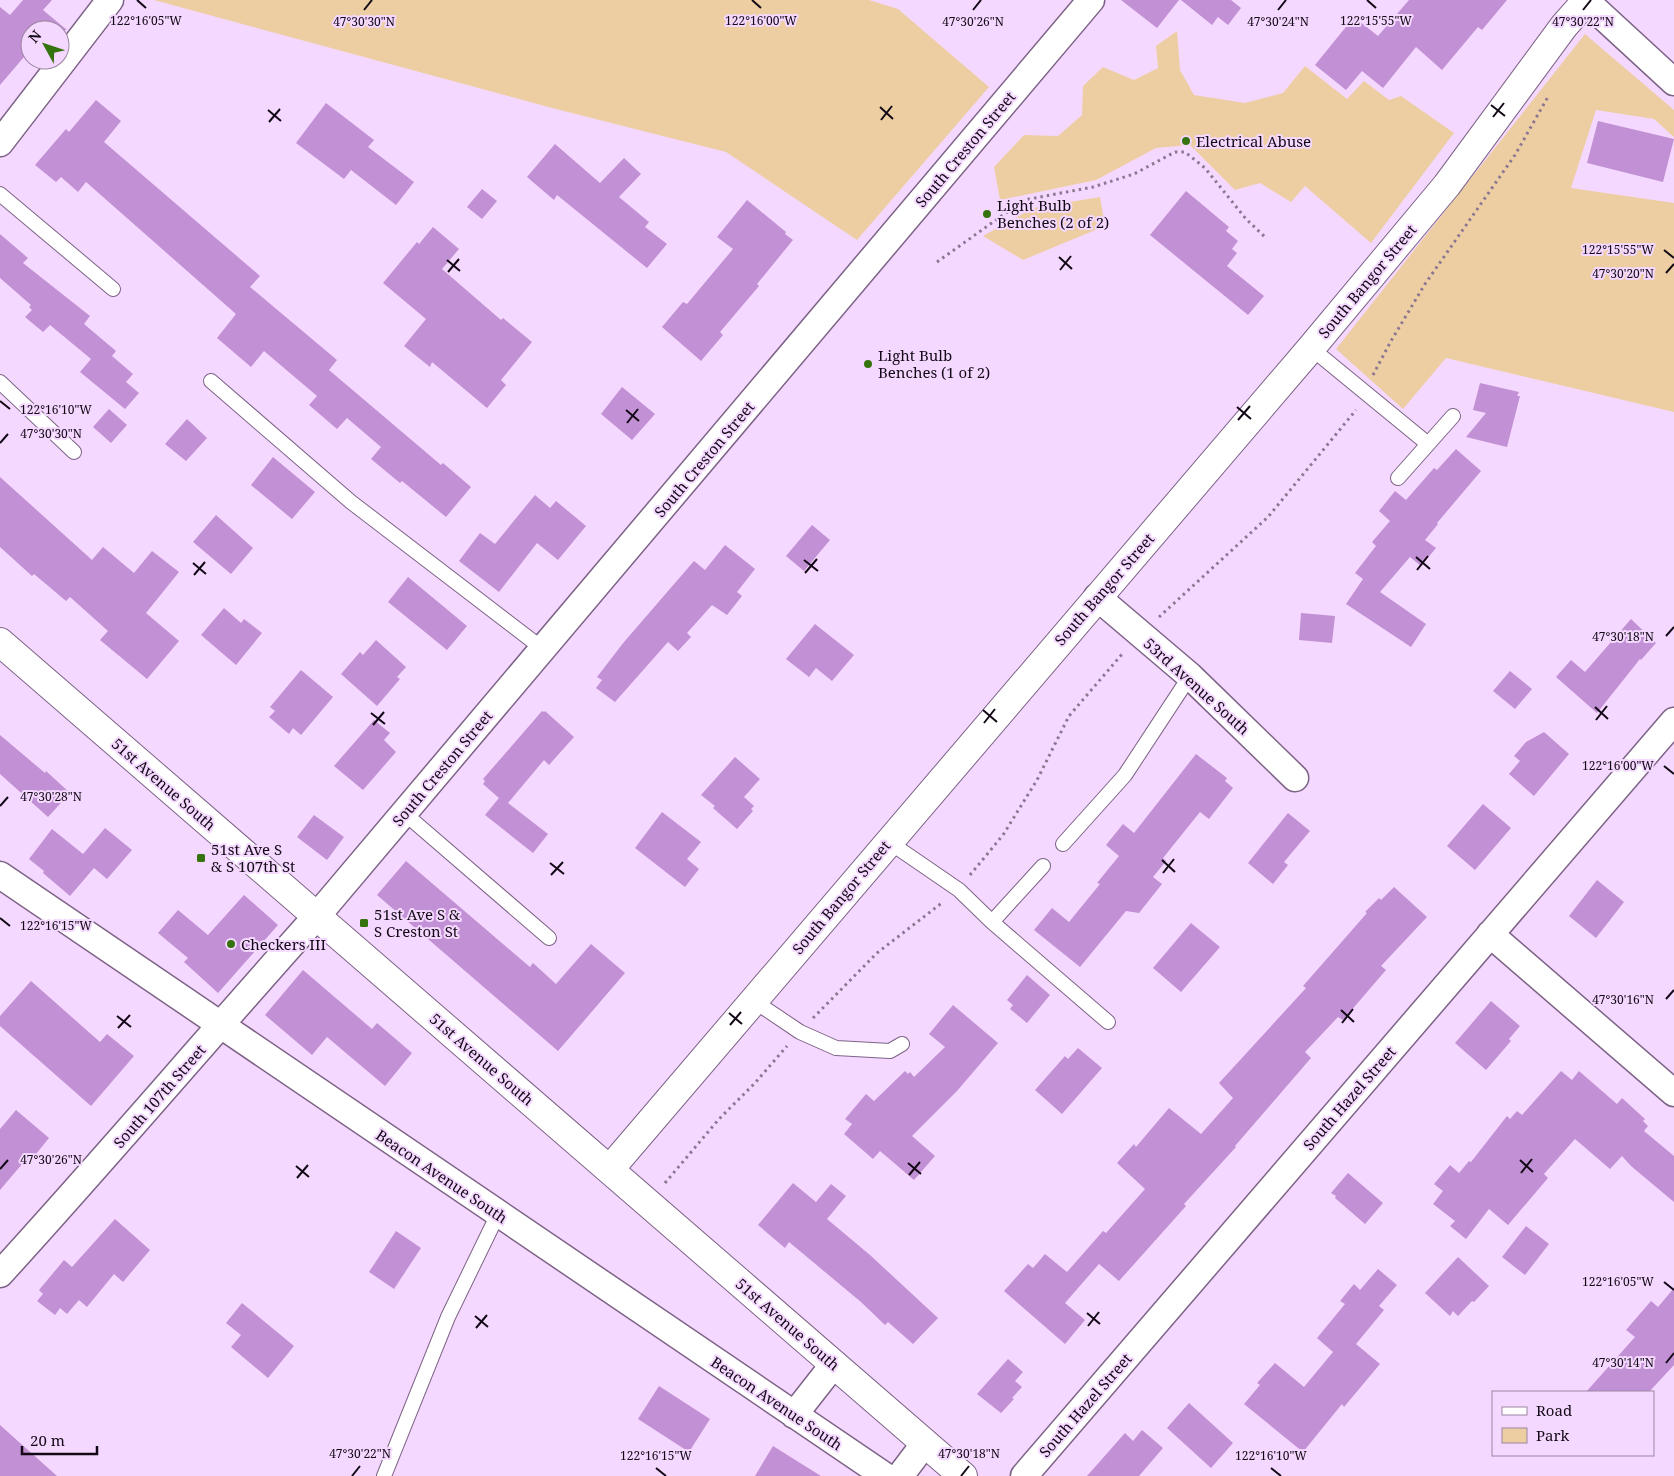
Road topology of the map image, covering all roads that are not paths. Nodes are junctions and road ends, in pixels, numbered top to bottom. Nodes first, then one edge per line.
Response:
1 (110, 0) edge
2 (1091, 0) edge
3 (1586, 0) edge
4 (1674, 82) edge
5 (0, 143) edge
6 (0, 194) edge
7 (113, 289) dead end
8 (1310, 348) junction
9 (211, 381) dead end
10 (0, 382) edge
11 (1453, 416) dead end
12 (1428, 444) junction
13 (74, 452) dead end
14 (1398, 478) dead end
15 (1097, 597) junction
16 (0, 642) edge
17 (543, 649) junction
18 (1190, 676) junction
19 (1674, 721) edge
20 (1294, 778) dead end
21 (404, 813) junction
22 (889, 842) junction
23 (1063, 844) dead end
24 (1043, 866) dead end
25 (0, 875) edge
26 (316, 917) junction
27 (992, 922) junction
28 (1490, 934) junction
29 (549, 938) dead end
30 (754, 1001) junction
31 (1108, 1022) dead end
32 (220, 1025) junction
33 (902, 1044) dead end
34 (1674, 1092) edge
35 (610, 1169) junction
36 (498, 1214) junction
37 (0, 1274) edge
38 (834, 1364) junction
39 (794, 1415) junction
40 (925, 1443) junction
41 (384, 1476) edge
42 (885, 1476) edge
43 (900, 1476) edge
44 (963, 1476) edge
45 (1024, 1476) edge

1 - 5 street
2 - 17 street, South Creston Street
3 - 4 street
3 - 8 street, South Bangor Street
6 - 7 lane
8 - 12 lane
8 - 15 street, South Bangor Street
9 - 17 lane
10 - 13 lane
11 - 12 lane
12 - 14 lane
15 - 18 street, 53rd Avenue South
15 - 22 street, South Bangor Street
16 - 26 street, 51st Avenue South
17 - 21 street, South Creston Street
18 - 20 street, 53rd Avenue South
18 - 23 lane
19 - 28 street, South Hazel Street
21 - 26 street, South Creston Street
21 - 29 lane
22 - 27 lane
22 - 30 street, South Bangor Street
24 - 27 lane
25 - 32 street, Beacon Avenue South
26 - 32 street, South 107th Street
26 - 35 street, 51st Avenue South
27 - 31 lane
28 - 34 street
28 - 45 street, South Hazel Street
30 - 33 lane
30 - 35 street, South Bangor Street
32 - 36 street, Beacon Avenue South
32 - 37 street, South 107th Street
35 - 38 street, 51st Avenue South
36 - 39 street, Beacon Avenue South
36 - 41 lane
38 - 39 street
38 - 40 street, 51st Avenue South
39 - 42 street, Beacon Avenue South
40 - 43 street
40 - 44 street, 51st Avenue South

